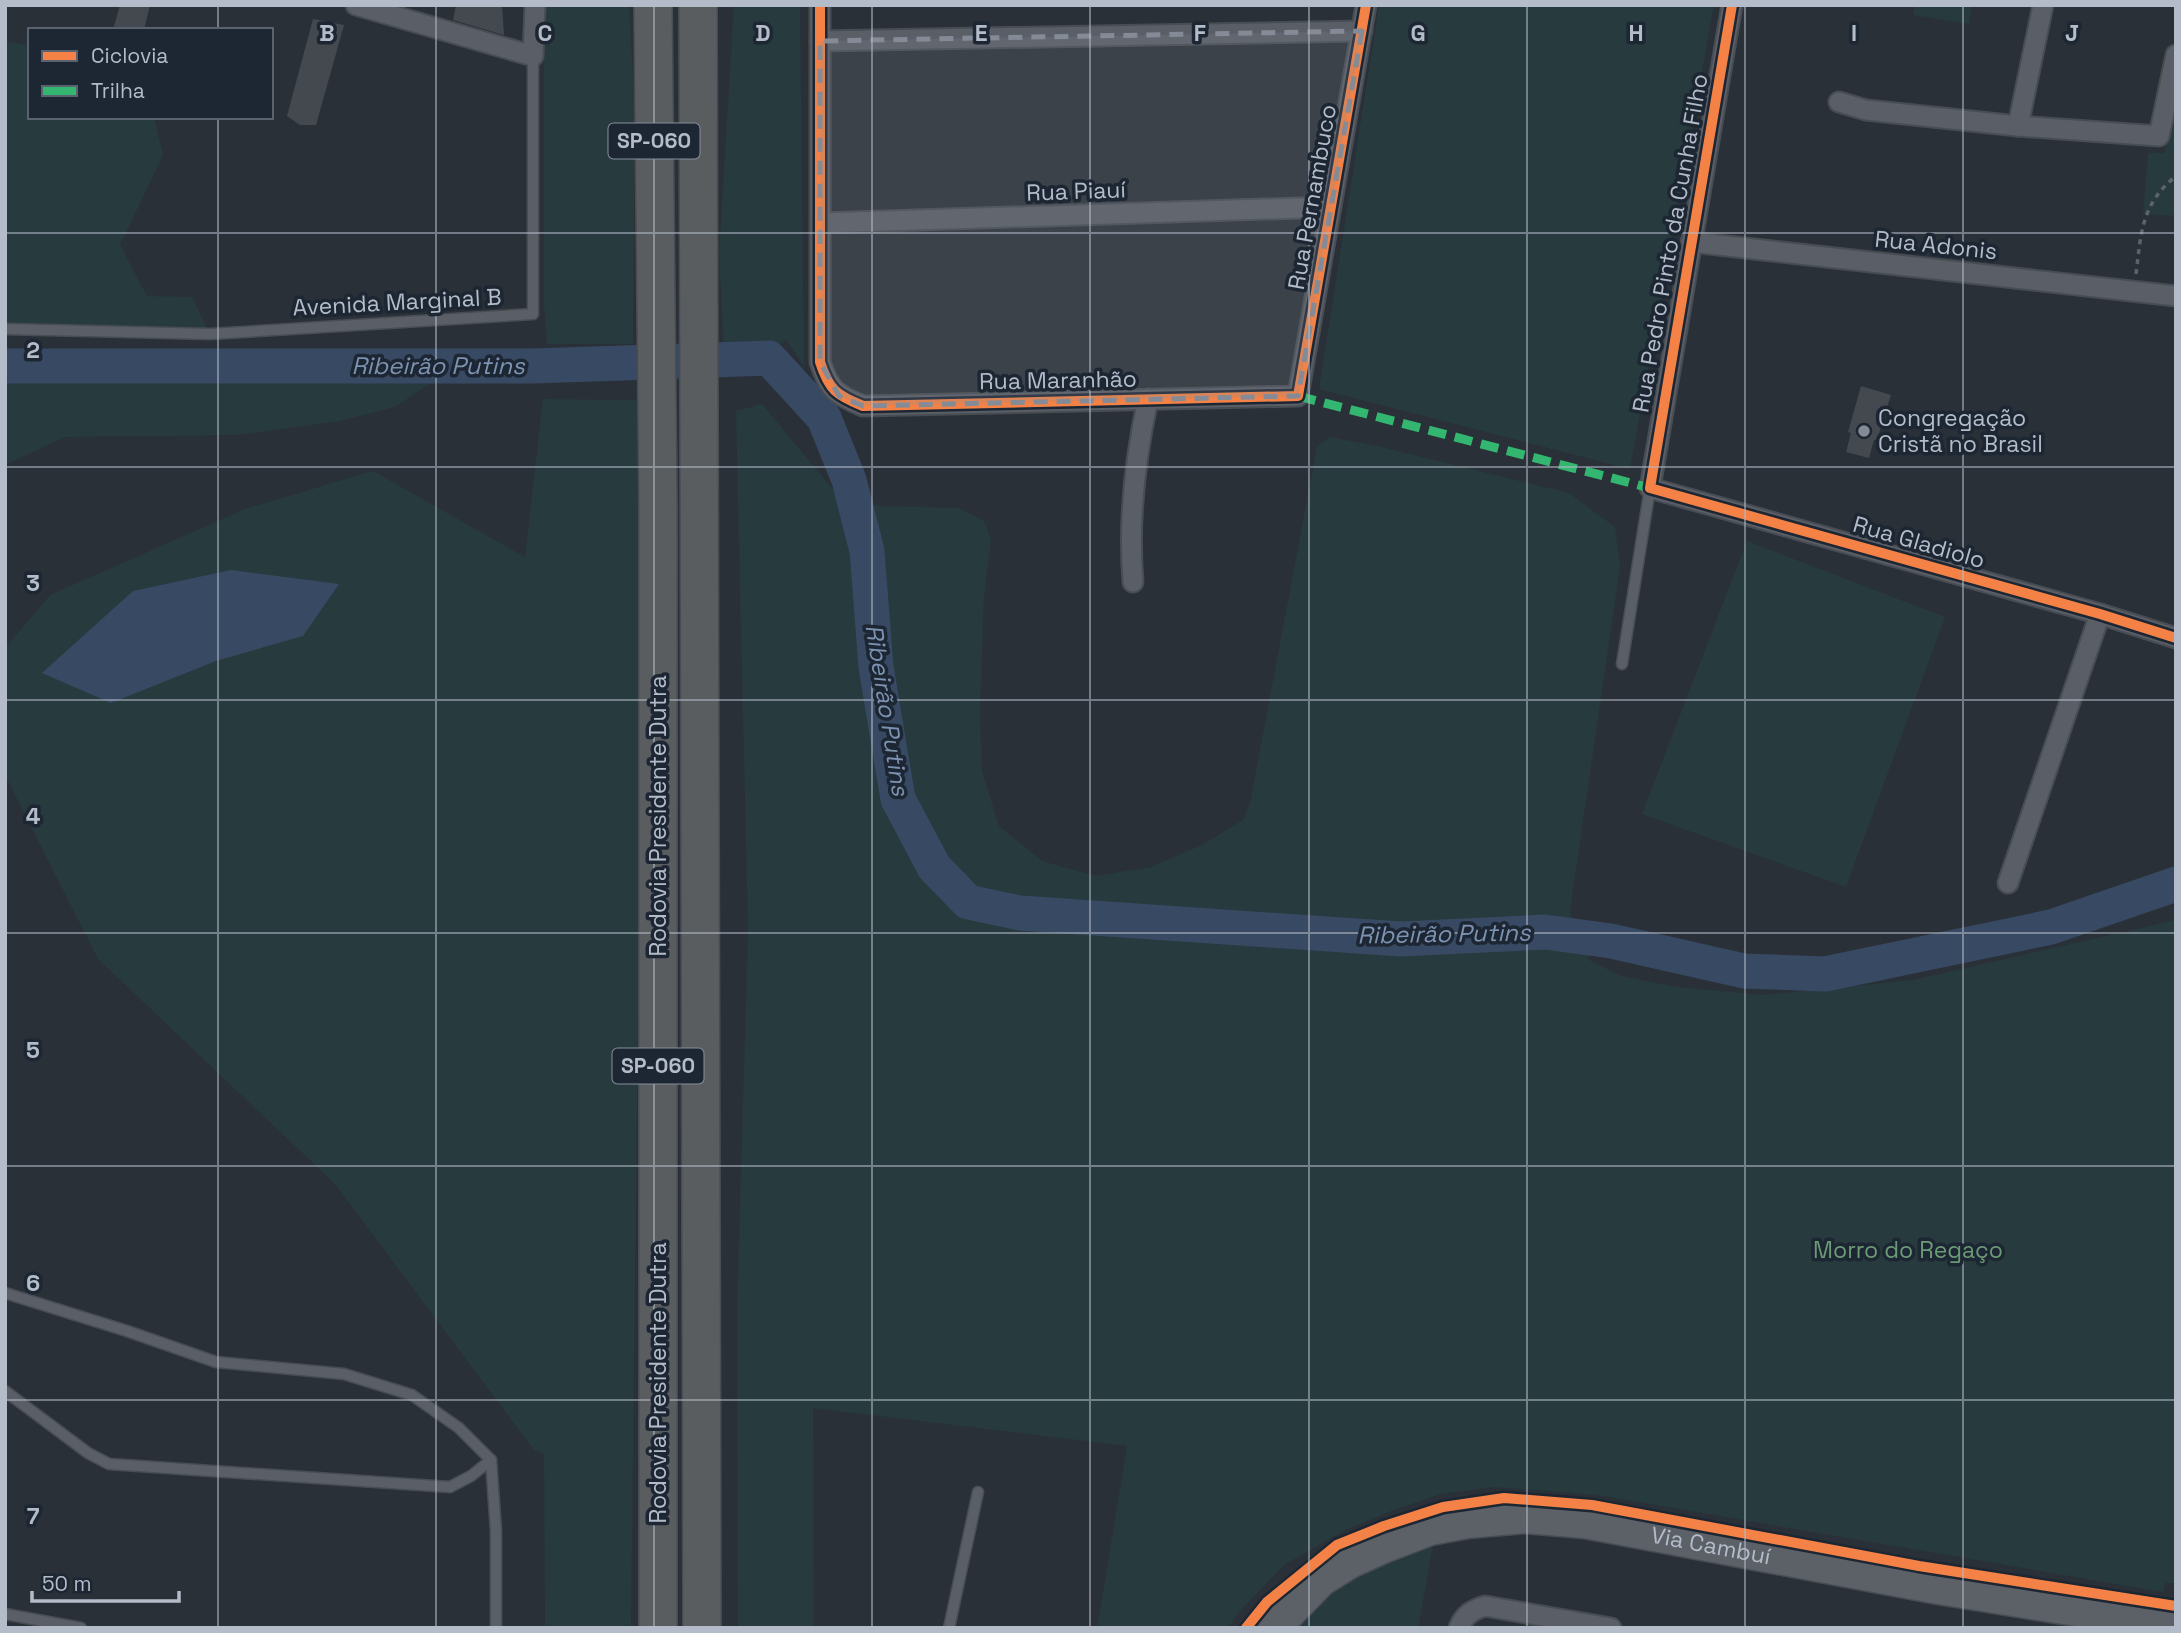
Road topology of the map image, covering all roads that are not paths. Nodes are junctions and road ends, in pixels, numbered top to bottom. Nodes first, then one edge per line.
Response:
1 (356, 5) edge
2 (535, 5) edge
3 (653, 5) edge
4 (698, 5) edge
5 (705, 5) edge
6 (820, 5) edge
7 (1367, 5) edge
8 (1732, 5) edge
9 (2043, 5) edge
10 (1362, 31) junction
11 (820, 41) junction
12 (699, 44) junction
13 (2176, 55) edge
14 (533, 56) junction
15 (1839, 102) dead end
16 (2018, 126) junction
17 (1331, 207) junction
18 (822, 223) junction
19 (1691, 242) junction
20 (2176, 296) edge
21 (5, 329) edge
22 (1298, 396) joint
23 (1148, 399) junction
24 (1650, 488) junction
25 (1133, 582) dead end
26 (2100, 614) junction
27 (2176, 638) edge
28 (1622, 664) dead end
29 (2008, 883) dead end
30 (5, 1293) edge
31 (5, 1391) edge
32 (491, 1460) junction
33 (978, 1492) dead end
34 (5, 1614) edge
35 (2176, 1626) edge
36 (81, 1628) edge
37 (496, 1628) edge
38 (658, 1628) edge
39 (702, 1628) edge
40 (949, 1628) edge
41 (1274, 1628) edge
42 (1459, 1628) edge
43 (1611, 1628) edge

1 - 14 street
2 - 14 street
3 - 38 highway, Rodovia Presidente Dutra / SP-060
4 - 12 highway, Rodovia Presidente Dutra / SP-060
5 - 12 highway
6 - 11 street
7 - 10 street, Rua Pernambuco
8 - 19 street, Rua Pedro Pinto da Cunha Filho
9 - 16 street
10 - 11 street
10 - 17 street, Rua Pernambuco
11 - 18 street
12 - 39 highway, Rodovia Presidente Dutra / SP-060
13 - 16 street
14 - 21 lane, Avenida Marginal B
15 - 16 street
17 - 18 street, Rua Piauí
17 - 22 street, Rua Pernambuco
18 - 23 street, Rua Maranhão
19 - 20 street, Rua Adonis
19 - 24 street, Rua Pedro Pinto da Cunha Filho
22 - 23 street, Rua Maranhão
23 - 25 street
24 - 26 street, Rua Gladiolo
24 - 28 lane, Rua Pedro Pinto da Cunha Filho
26 - 27 street, Rua Gladiolo
26 - 29 street
30 - 32 lane
31 - 32 lane
32 - 37 lane
33 - 40 lane
34 - 36 lane
35 - 41 main road, Via Cambuí
42 - 43 street

